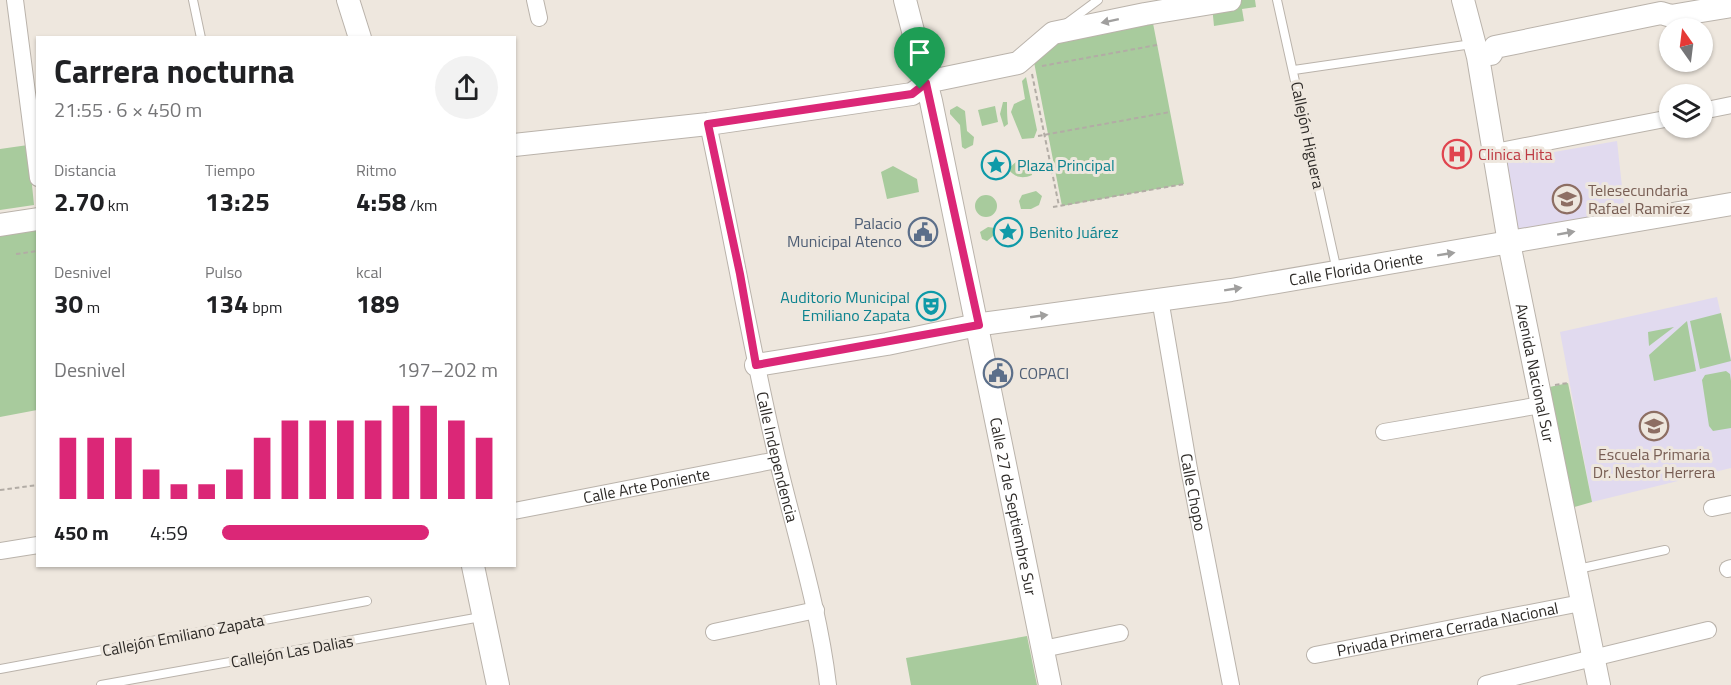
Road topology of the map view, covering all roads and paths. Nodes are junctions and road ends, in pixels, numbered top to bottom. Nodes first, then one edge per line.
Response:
1 (15, 0) edge
2 (194, 0) edge
3 (348, 0) edge
4 (535, 0) edge
5 (905, 0) edge
6 (1098, 0) edge
7 (1230, 0) edge
8 (1277, 0) edge
9 (1463, 0) edge
10 (1703, 5) edge
11 (1731, 6) edge
12 (1677, 10) edge
13 (539, 18) dead end
14 (1053, 33) junction
15 (201, 36) edge
16 (359, 36) edge
17 (1157, 45) dead end
18 (1481, 52) junction
19 (1036, 67) dead end
20 (1030, 68) dead end
21 (1294, 70) junction
22 (926, 83) junction
23 (31, 88) edge
24 (1731, 105) edge
25 (1713, 109) edge
26 (1170, 111) dead end
27 (1659, 120) edge
28 (708, 124) junction
29 (1044, 135) junction
30 (1038, 136) dead end
31 (516, 145) edge
32 (36, 152) edge
33 (1495, 152) junction
34 (1184, 184) dead end
35 (1731, 204) edge
36 (1059, 206) junction
37 (1053, 207) dead end
38 (36, 219) edge
39 (0, 225) edge
40 (1509, 243) junction
41 (36, 251) edge
42 (16, 254) dead end
43 (1337, 271) junction
44 (1160, 299) junction
45 (979, 325) junction
46 (756, 365) junction
47 (1541, 405) junction
48 (1384, 432) dead end
49 (777, 460) junction
50 (36, 485) edge
51 (0, 490) edge
52 (1731, 504) edge
53 (1712, 508) dead end
54 (516, 511) edge
55 (36, 545) edge
56 (1665, 550) dead end
57 (0, 551) edge
58 (473, 567) edge
59 (1574, 570) junction
60 (367, 601) dead end
61 (1581, 603) junction
62 (816, 610) junction
63 (484, 616) junction
64 (1708, 630) dead end
65 (714, 632) dead end
66 (1120, 633) dead end
67 (1043, 649) junction
68 (1315, 655) dead end
69 (1593, 659) junction
70 (0, 669) edge
71 (1486, 684) edge
72 (101, 685) edge
73 (498, 685) edge
74 (828, 685) edge
75 (1050, 685) edge
76 (1231, 685) edge
77 (1599, 685) edge

1 - 23 street
2 - 15 lane
3 - 16 street
4 - 13 street
5 - 22 street, Calle 27 de Septiembre Sur
6 - 14 lane
7 -> 14 street
8 - 21 lane, Callejón Higuera
9 - 18 street, Avenida Nacional Sur
10 - 11 street
10 - 12 street
12 - 18 street
14 - 22 street
17 - 19 path
18 - 21 lane
18 - 33 street, Avenida Nacional Sur
20 - 29 path
21 - 43 lane, Callejón Higuera
22 - 28 street
22 - 45 street, Calle 27 de Septiembre Sur
23 - 32 street
24 - 25 street
26 - 29 path
27 - 33 street
28 - 31 street
28 - 46 street, Calle Independencia
29 - 30 path
29 - 36 path
33 - 40 street, Avenida Nacional Sur
34 - 36 path
40 -> 35 street, Calle Florida Oriente
36 - 37 path
38 - 39 street
43 -> 40 street, Calle Florida Oriente
40 - 47 street, Avenida Nacional Sur
41 - 42 path
44 -> 43 street, Calle Florida Oriente
45 -> 44 street, Calle Florida Oriente
44 - 76 street, Calle Chopo
45 - 46 street, Calle Florida Oriente
45 - 67 street, Calle 27 de Septiembre Sur
46 - 49 street, Calle Independencia
47 - 48 street
47 - 59 street, Avenida Nacional Sur
49 - 54 street, Calle Arte Poniente
49 - 62 street, Calle Independencia
50 - 51 path
52 - 53 street
55 - 57 street
56 - 59 lane
58 - 63 street
59 - 61 street, Avenida Nacional Sur
60 - 70 lane, Callejón Emiliano Zapata
61 - 68 street, Privada Primera Cerrada Nacional
61 - 69 street, Avenida Nacional Sur
62 - 65 street
62 - 74 street, Calle Independencia
63 - 72 lane, Callejón Las Dalias
63 - 73 street
64 - 69 street
66 - 67 street
67 - 75 street, Calle 27 de Septiembre Sur
69 - 71 street
69 - 77 street, Avenida Nacional Sur

